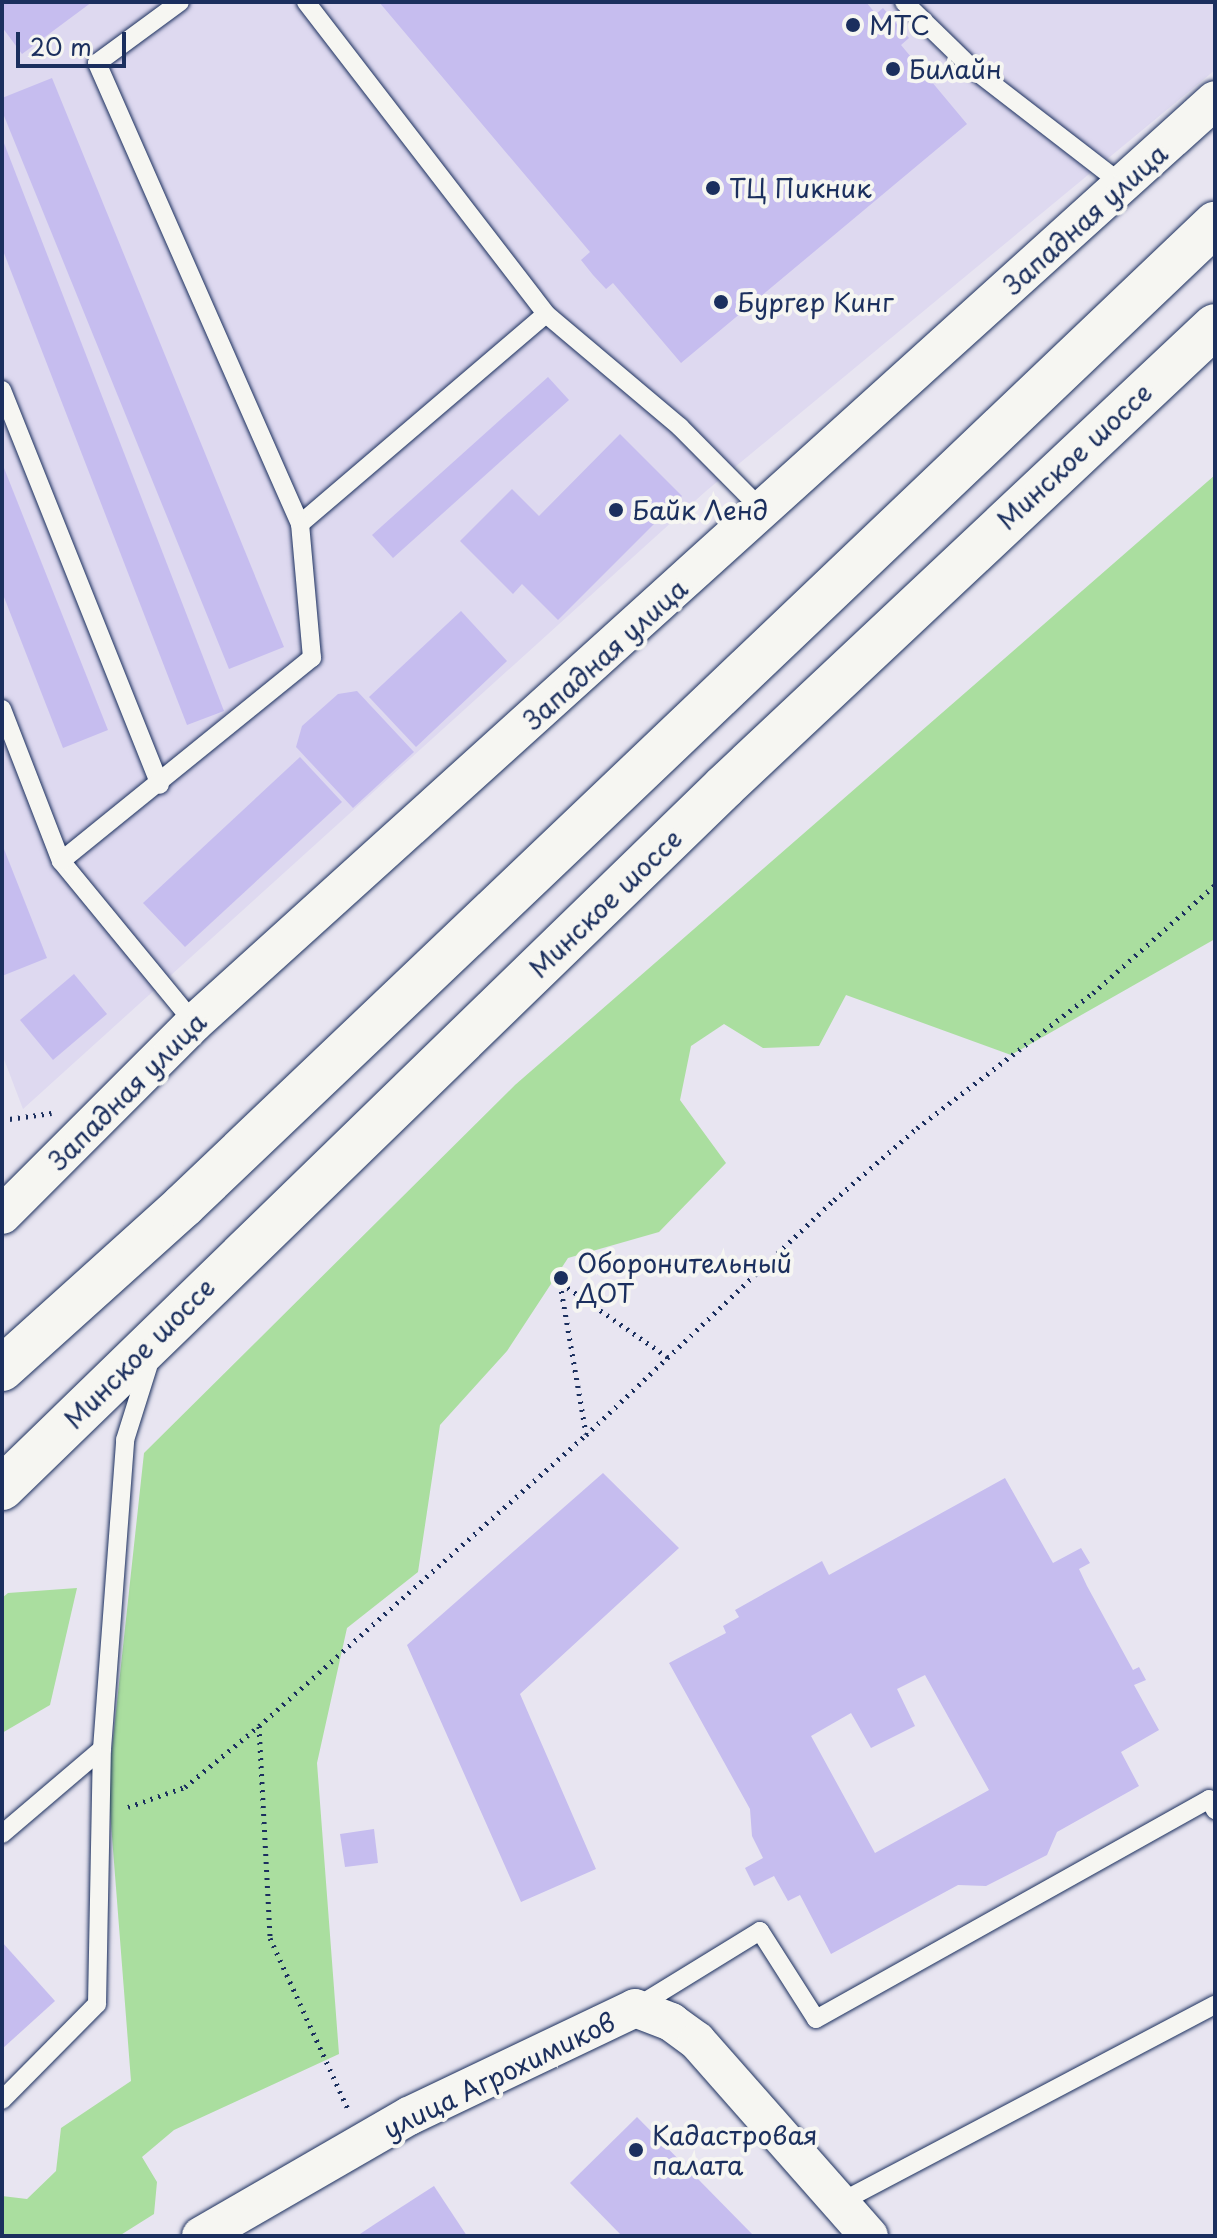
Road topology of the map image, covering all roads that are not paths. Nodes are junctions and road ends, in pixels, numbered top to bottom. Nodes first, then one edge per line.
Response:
1 (180, 2) edge
2 (306, 2) edge
3 (904, 2) edge
4 (1215, 100) edge
5 (1122, 184) junction
6 (1215, 224) edge
7 (546, 314) junction
8 (1215, 326) edge
9 (2, 390) edge
10 (763, 511) junction
11 (300, 524) junction
12 (2, 709) edge
13 (160, 785) junction
14 (61, 861) junction
15 (194, 1023) junction
16 (2, 1215) edge
17 (167, 1328) junction
18 (2, 1369) edge
19 (2, 1488) edge
20 (102, 1749) junction
21 (1215, 1810) edge
22 (2, 1834) edge
23 (1215, 2005) edge
24 (635, 2008) junction
25 (2, 2100) edge
26 (839, 2203) junction
27 (201, 2236) edge
28 (869, 2236) edge

1 - 11 lane
2 - 7 lane
3 - 5 lane
4 - 5 street, Западная улица
5 - 10 street, Западная улица
6 - 18 highway
7 - 10 lane
7 - 11 lane
8 - 17 highway, Минское шоссе
9 - 13 lane
10 - 15 street, Западная улица
11 - 13 lane
12 - 14 lane
13 - 14 lane
14 - 15 lane
15 - 16 street, Западная улица
17 - 19 highway, Минское шоссе
17 - 20 lane
20 - 22 lane
20 - 25 lane
21 - 24 lane
23 - 26 lane
24 - 26 street, улица Агрохимиков
24 - 27 street, улица Агрохимиков
26 - 28 street, улица Агрохимиков

